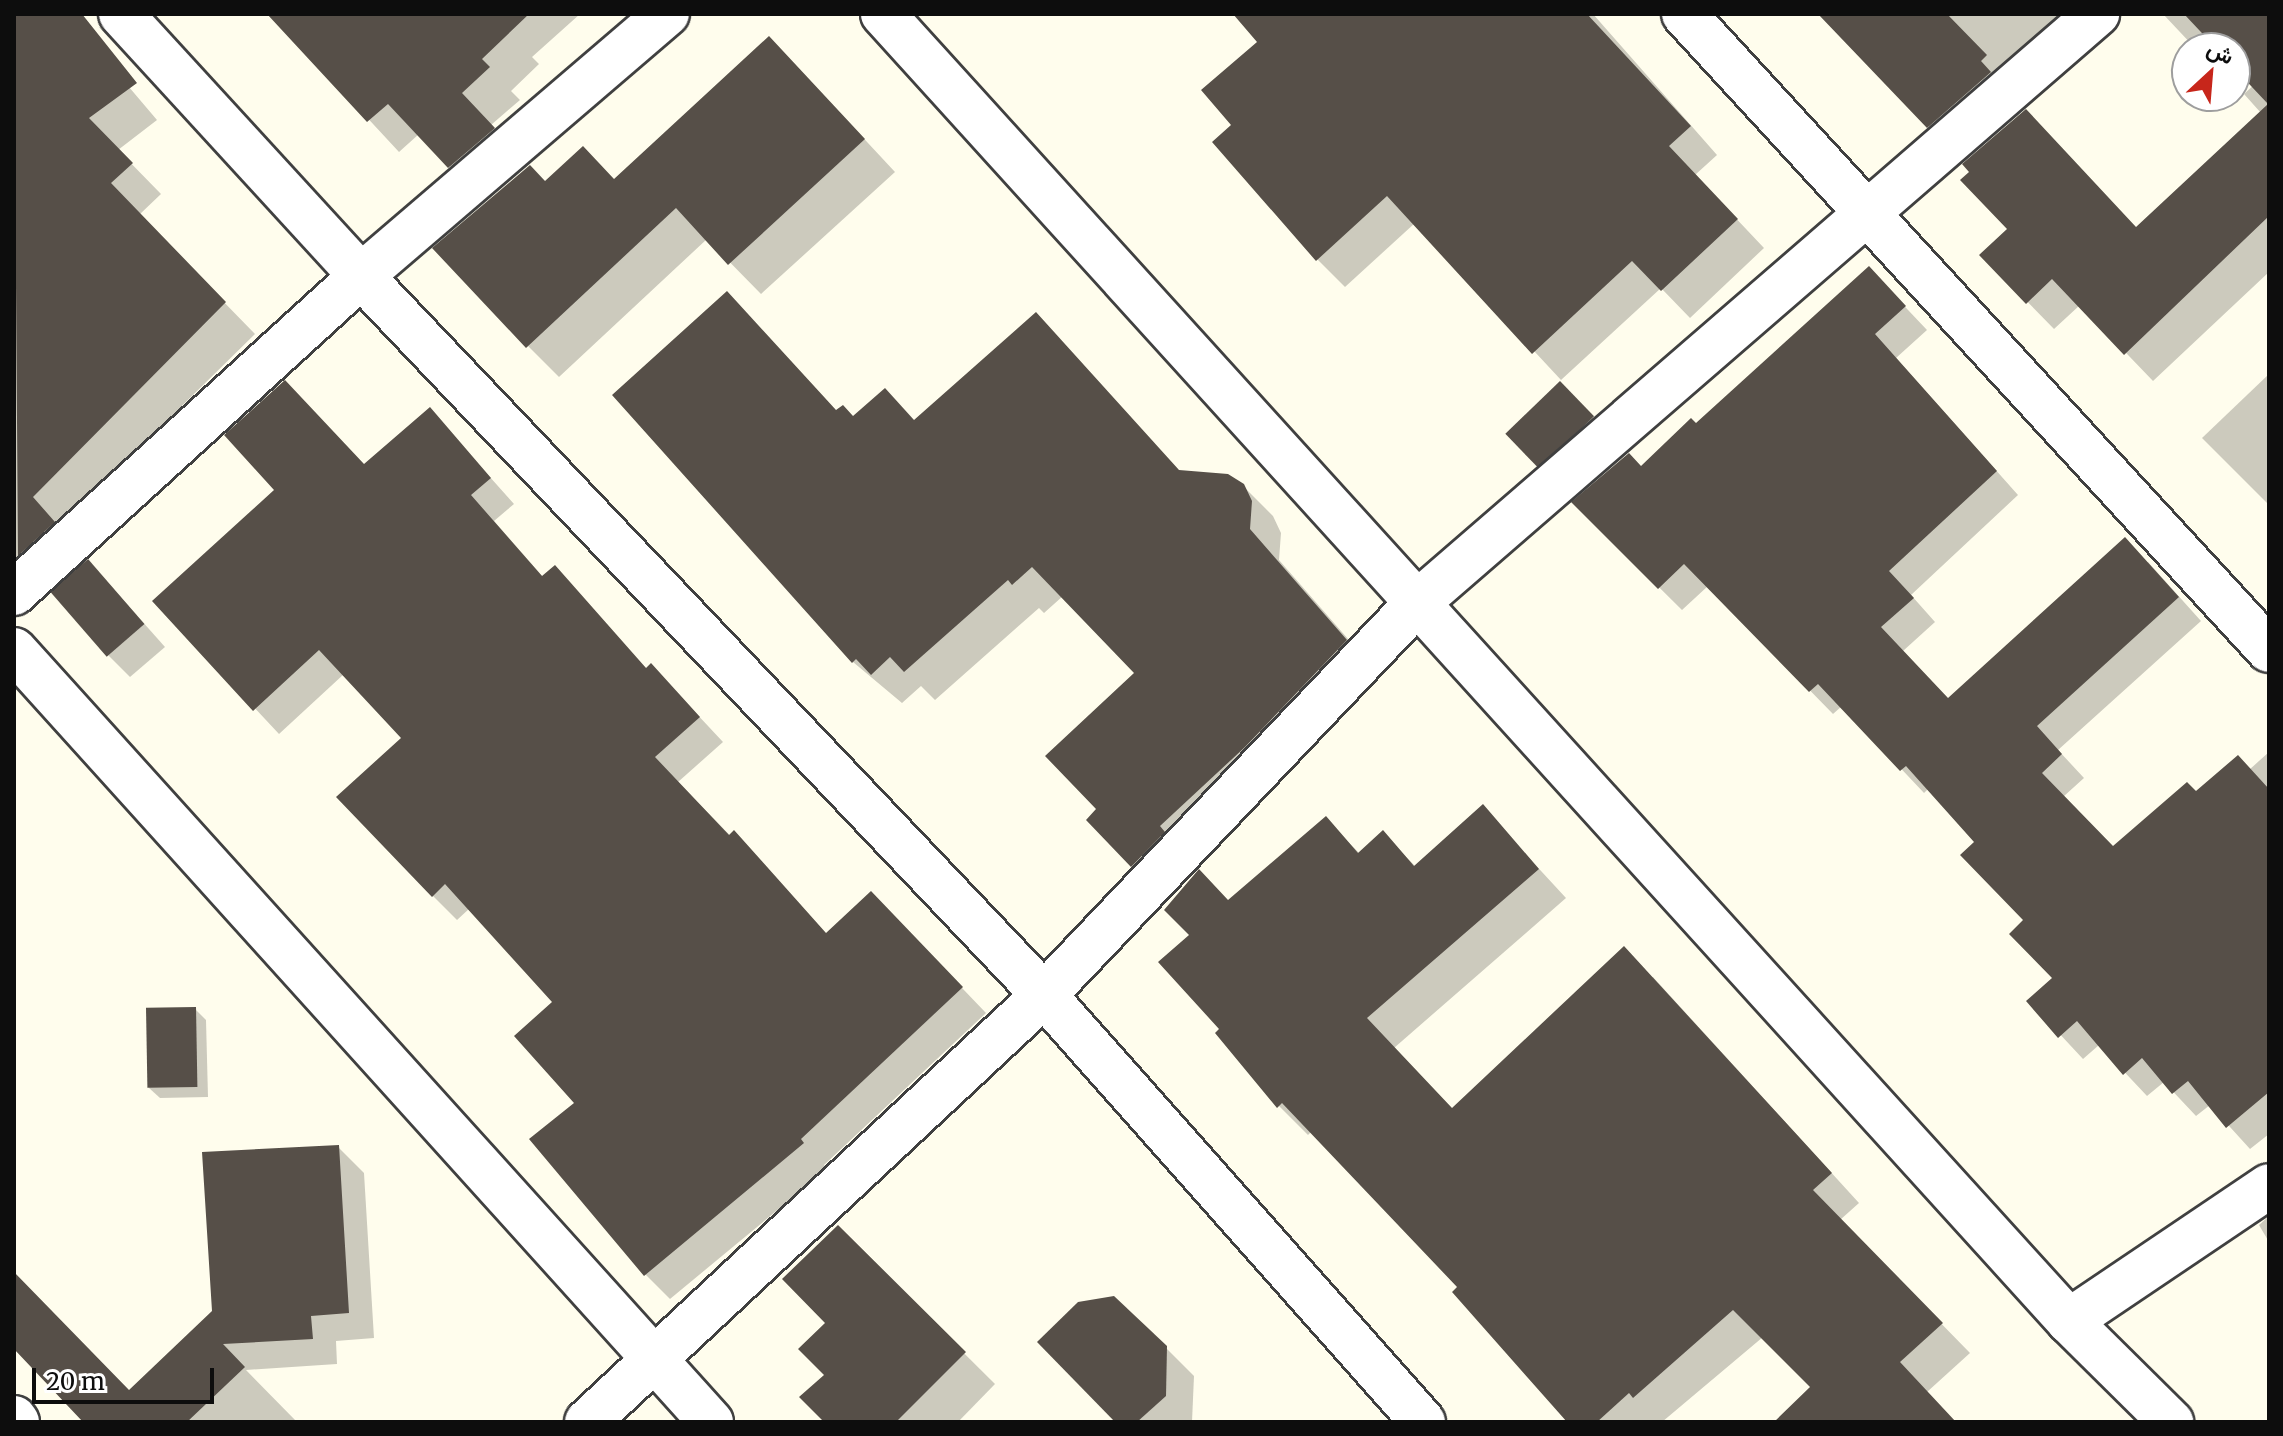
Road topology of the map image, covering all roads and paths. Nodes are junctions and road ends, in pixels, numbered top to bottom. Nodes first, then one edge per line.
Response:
1 (121, 14) edge
2 (667, 14) edge
3 (883, 14) edge
4 (1684, 14) edge
5 (2097, 14) edge
6 (1865, 215) junction
7 (361, 276) junction
8 (14, 593) edge
9 (1417, 603) junction
10 (14, 650) edge
11 (2269, 650) edge
12 (1044, 995) junction
13 (2269, 1186) edge
14 (2069, 1321) junction
15 (656, 1359) junction
16 (587, 1422) edge
17 (711, 1422) edge
18 (1423, 1422) edge
19 (2171, 1422) edge

1 - 7 street
2 - 7 street
3 - 9 street
4 - 6 street
5 - 6 street
6 - 9 street
6 - 11 street
7 - 8 street
7 - 12 street
9 - 12 street
9 - 14 street
10 - 15 street
12 - 15 street
12 - 18 street
13 - 14 street
14 - 19 street
15 - 16 street
15 - 17 street

